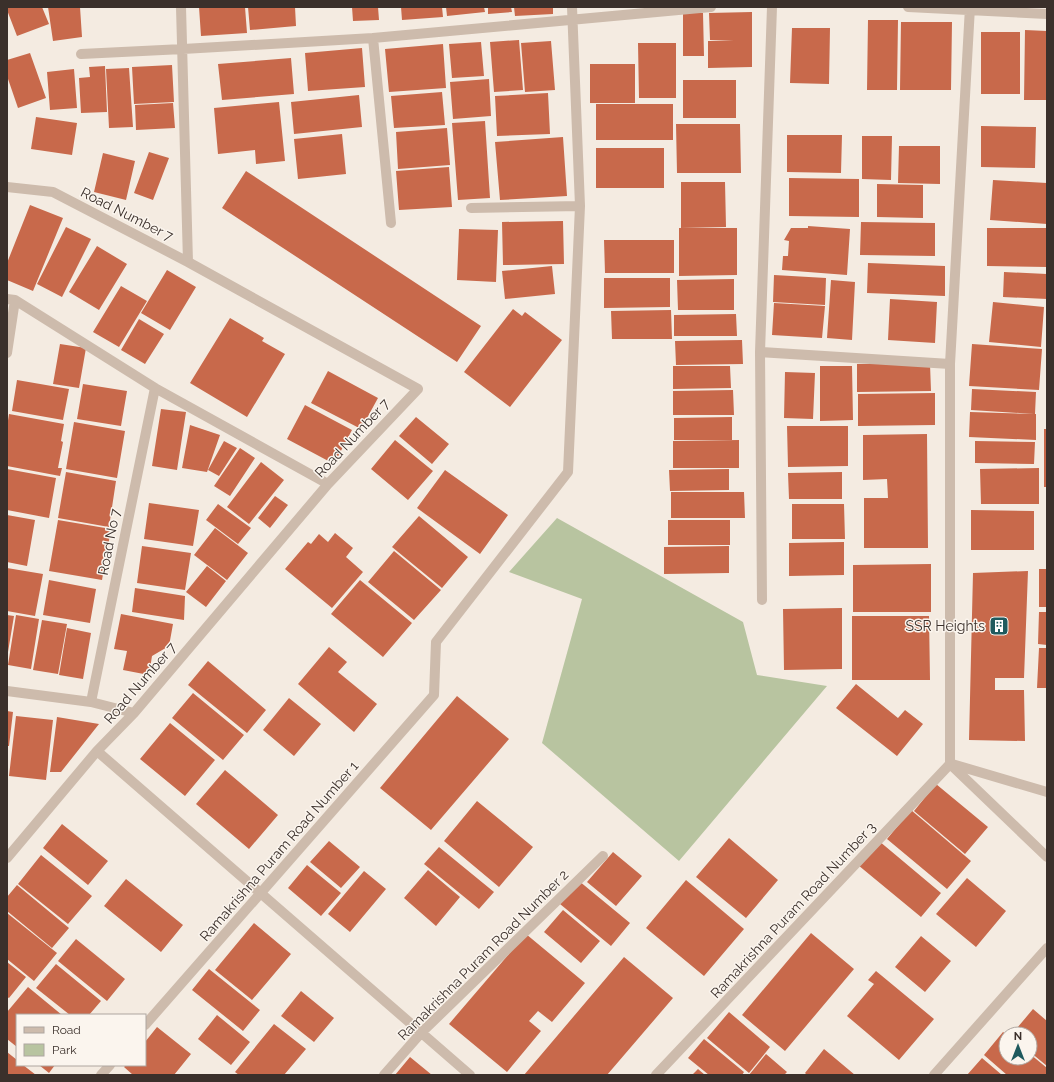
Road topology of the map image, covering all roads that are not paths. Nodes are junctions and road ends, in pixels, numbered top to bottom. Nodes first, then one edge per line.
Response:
1 (181, 7) edge
2 (572, 7) edge
3 (711, 7) edge
4 (772, 7) edge
5 (908, 7) edge
6 (970, 8) edge
7 (1047, 14) edge
8 (572, 20) junction
9 (373, 38) junction
10 (183, 49) junction
11 (80, 54) dead end
12 (7, 187) edge
13 (580, 206) junction
14 (471, 208) dead end
15 (391, 223) dead end
16 (188, 262) junction
17 (11, 299) edge
18 (760, 352) junction
19 (7, 353) edge
20 (950, 364) junction
21 (155, 388) junction
22 (328, 484) junction
23 (762, 600) dead end
24 (7, 691) edge
25 (91, 702) junction
26 (134, 713) junction
27 (98, 751) junction
28 (950, 764) junction
29 (1047, 792) edge
30 (603, 856) dead end
31 (1047, 856) edge
32 (7, 858) edge
33 (260, 893) junction
34 (1047, 948) edge
35 (146, 1024) edge
36 (421, 1033) junction
37 (109, 1066) edge
38 (101, 1075) edge
39 (384, 1075) edge
40 (470, 1075) edge
41 (656, 1075) edge
42 (934, 1075) edge

1 - 10 street
2 - 8 street
3 - 8 street
4 - 18 street
5 - 6 street
6 - 7 street
6 - 20 street
8 - 9 street
8 - 13 street
9 - 10 street
9 - 15 street
10 - 11 street
10 - 16 street
12 - 16 street, Road Number 7
13 - 14 street
13 - 33 street, Ramakrishna Puram Road Number 1
16 - 22 street, Road Number 7
17 - 19 street
17 - 21 street
18 - 20 street
18 - 23 street
20 - 28 street
21 - 22 street
21 - 25 street, Road No 7
22 - 26 street, Road Number 7
24 - 25 street
25 - 26 street
26 - 27 street, Road Number 7
27 - 32 street, Road Number 7
27 - 33 street
28 - 29 street
28 - 31 street
28 - 41 street, Ramakrishna Puram Road Number 3
30 - 36 street, Ramakrishna Puram Road Number 2
33 - 35 street, Ramakrishna Puram Road Number 1
33 - 36 street
34 - 42 street
36 - 39 street, Ramakrishna Puram Road Number 2
36 - 40 street
37 - 38 street

